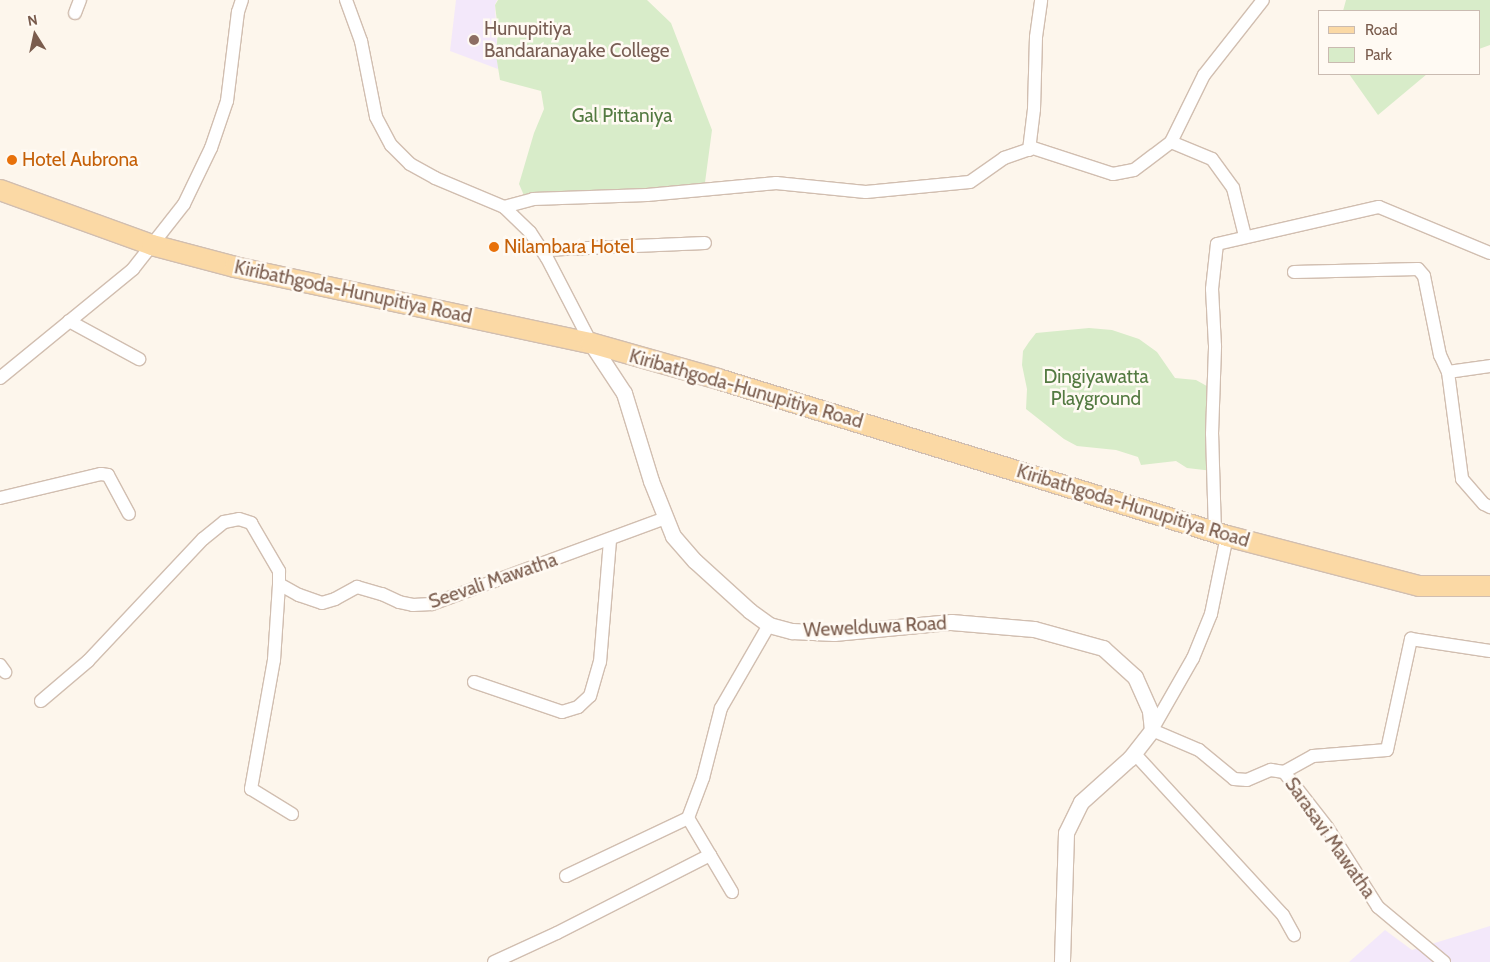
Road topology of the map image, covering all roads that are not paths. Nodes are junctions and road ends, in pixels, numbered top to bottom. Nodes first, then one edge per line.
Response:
1 (80, 0) edge
2 (242, 0) edge
3 (346, 0) edge
4 (1041, 0) edge
5 (1263, 0) edge
6 (75, 13) dead end
7 (1171, 142) junction
8 (1029, 150) junction
9 (0, 190) edge
10 (504, 207) junction
11 (1245, 236) junction
12 (705, 243) dead end
13 (152, 245) junction
14 (542, 250) junction
15 (1490, 253) edge
16 (1294, 272) dead end
17 (69, 320) junction
18 (591, 343) junction
19 (139, 359) dead end
20 (1490, 366) edge
21 (1448, 372) junction
22 (0, 378) edge
23 (0, 498) edge
24 (1490, 507) edge
25 (129, 514) dead end
26 (666, 518) junction
27 (1221, 535) junction
28 (610, 540) junction
29 (279, 584) junction
30 (1490, 586) edge
31 (769, 625) junction
32 (1490, 651) edge
33 (474, 682) dead end
34 (41, 701) dead end
35 (1152, 730) junction
36 (1134, 753) junction
37 (1284, 772) junction
38 (292, 814) dead end
39 (688, 818) junction
40 (710, 855) junction
41 (566, 876) dead end
42 (732, 892) dead end
43 (1294, 935) dead end
44 (494, 962) edge
45 (1062, 962) edge
46 (1444, 962) edge

1 - 6 street
2 - 13 street
3 - 10 street
4 - 8 street
5 - 7 street
7 - 8 street
7 - 11 street
8 - 10 street
9 - 13 main road, Kiribathgoda-Hunupitiya Road
10 - 14 street
11 - 15 street
11 - 27 street
12 - 14 street
13 - 17 street
13 - 18 main road, Kiribathgoda-Hunupitiya Road
14 - 18 street
16 - 21 street
17 - 19 street
17 - 22 street
18 - 26 street, Wewelduwa Road
18 - 27 main road, Kiribathgoda-Hunupitiya Road
20 - 21 street
21 - 24 street
23 - 25 street
26 - 28 street, Seevali Mawatha
26 - 31 street, Wewelduwa Road
27 - 30 main road, Kiribathgoda-Hunupitiya Road
27 - 35 street
28 - 29 street, Seevali Mawatha
28 - 33 street
29 - 34 street
29 - 38 street
31 - 35 street, Wewelduwa Road
31 - 39 street
32 - 37 street
35 - 36 street
35 - 37 street, Sarasavi Mawatha
36 - 43 street
36 - 45 street
37 - 46 street, Sarasavi Mawatha
39 - 40 street
39 - 41 street
40 - 42 street
40 - 44 street

